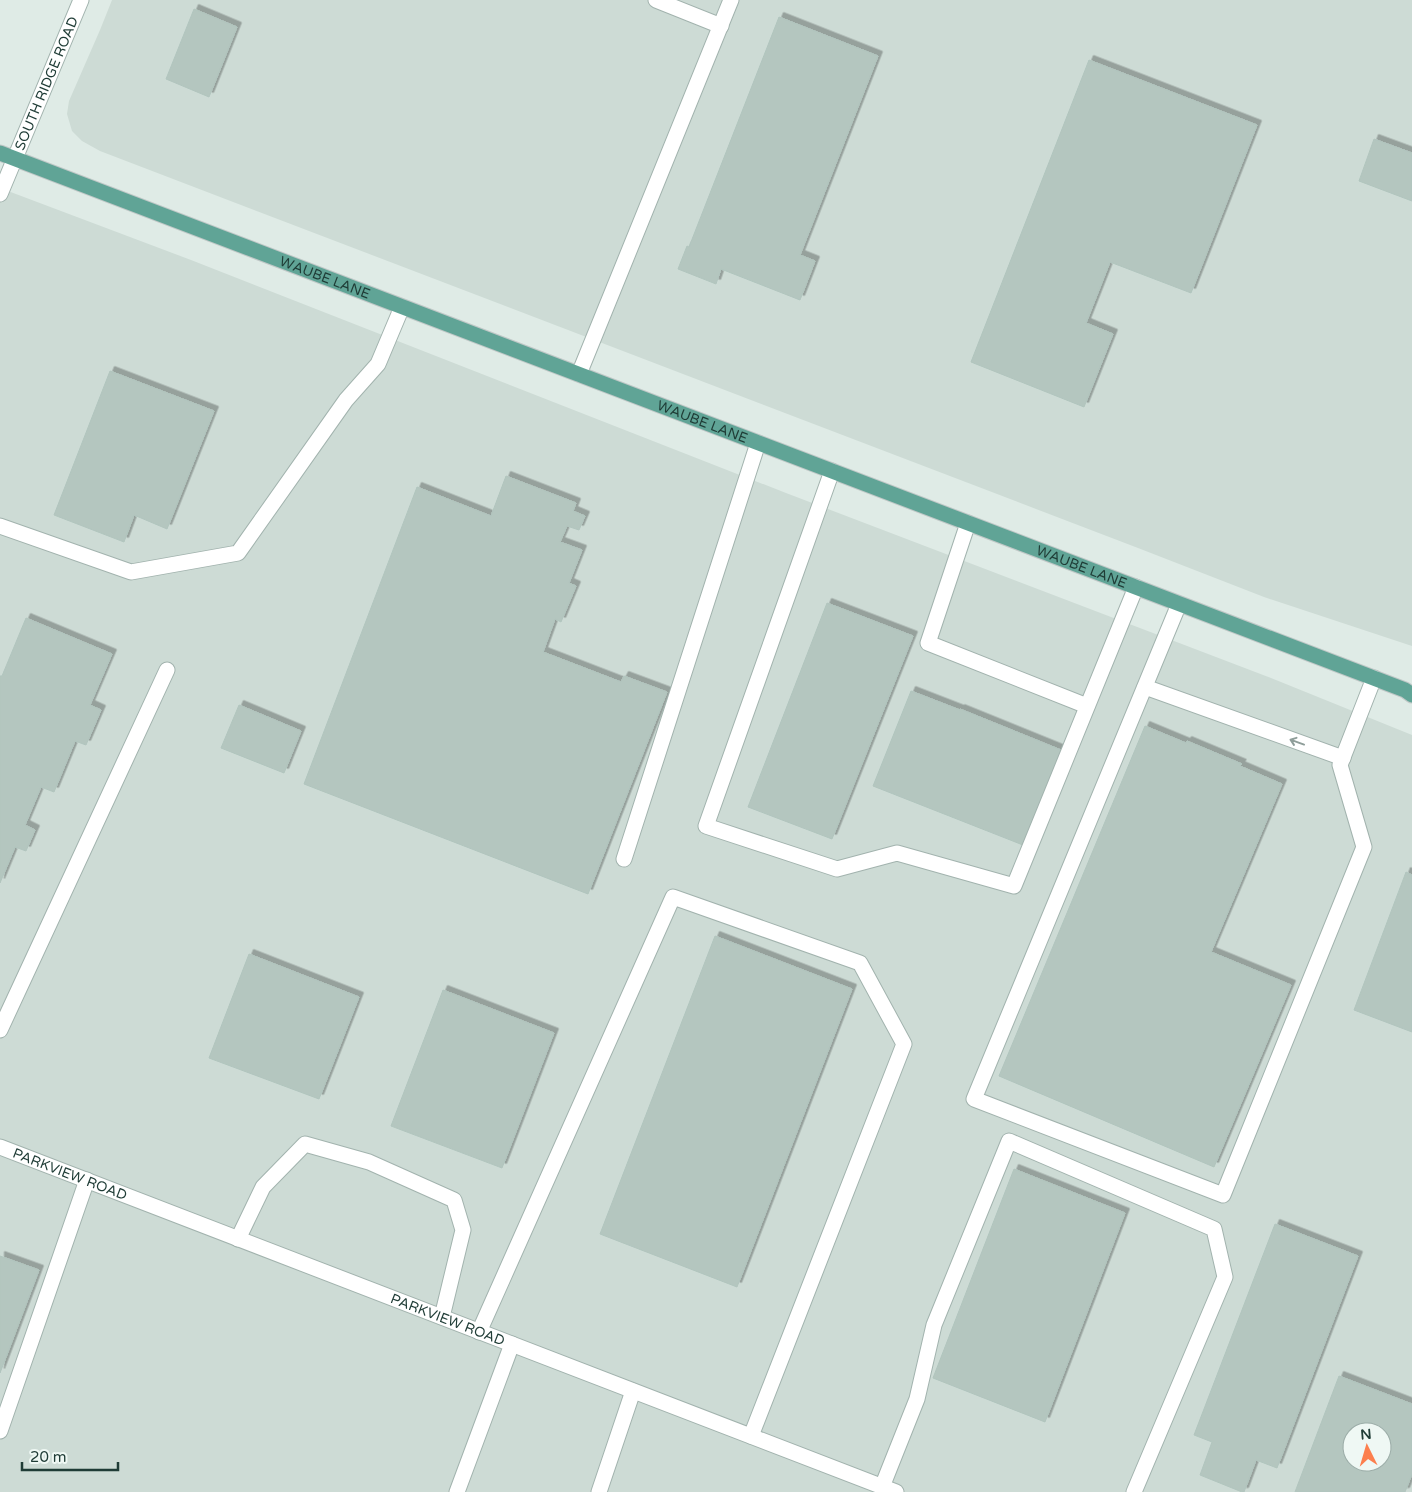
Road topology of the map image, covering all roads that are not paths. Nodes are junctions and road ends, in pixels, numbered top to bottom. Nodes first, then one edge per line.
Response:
1 (82, 0) edge
2 (656, 0) edge
3 (731, 0) edge
4 (721, 26) junction
5 (0, 153) edge
6 (15, 159) junction
7 (0, 194) edge
8 (402, 307) junction
9 (579, 374) junction
10 (758, 443) junction
11 (832, 471) junction
12 (968, 523) junction
13 (0, 526) edge
14 (1136, 587) junction
15 (1179, 604) junction
16 (167, 670) dead end
17 (1374, 678) junction
18 (1145, 687) junction
19 (1410, 692) edge
20 (1087, 706) junction
21 (1343, 758) junction
22 (624, 859) dead end
23 (0, 1030) edge
24 (0, 1147) edge
25 (86, 1180) junction
26 (238, 1239) junction
27 (442, 1317) junction
28 (479, 1332) junction
29 (512, 1344) junction
30 (633, 1391) junction
31 (0, 1432) edge
32 (751, 1436) junction
33 (889, 1489) edge
34 (457, 1492) edge
35 (599, 1492) edge
36 (1134, 1492) edge

1 - 6 street, SOUTH RIDGE ROAD
2 - 4 street
3 - 4 street
4 - 9 street
5 - 6 main road, WAUBE LANE
6 - 7 street, SOUTH RIDGE ROAD
6 - 8 main road, WAUBE LANE
8 - 9 main road, WAUBE LANE
8 - 13 street
9 - 10 main road, WAUBE LANE
10 - 11 main road, WAUBE LANE
10 - 22 street
11 - 12 main road, WAUBE LANE
11 - 20 street
12 - 14 main road, WAUBE LANE
12 - 20 street
14 - 15 main road, WAUBE LANE
14 - 20 street
15 - 17 main road, WAUBE LANE
15 - 18 street
16 - 23 street
17 - 19 main road, WAUBE LANE
17 - 21 street
21 -> 18 street
18 - 21 street
24 - 25 street, PARKVIEW ROAD
25 - 26 street, PARKVIEW ROAD
25 - 31 street
26 - 27 street, PARKVIEW ROAD
26 - 27 street
27 - 28 street, PARKVIEW ROAD
28 - 29 street, PARKVIEW ROAD
28 - 32 street
29 - 30 street, PARKVIEW ROAD
29 - 34 street
30 - 32 street, PARKVIEW ROAD
30 - 35 street
32 - 33 street, PARKVIEW ROAD
33 - 36 street

